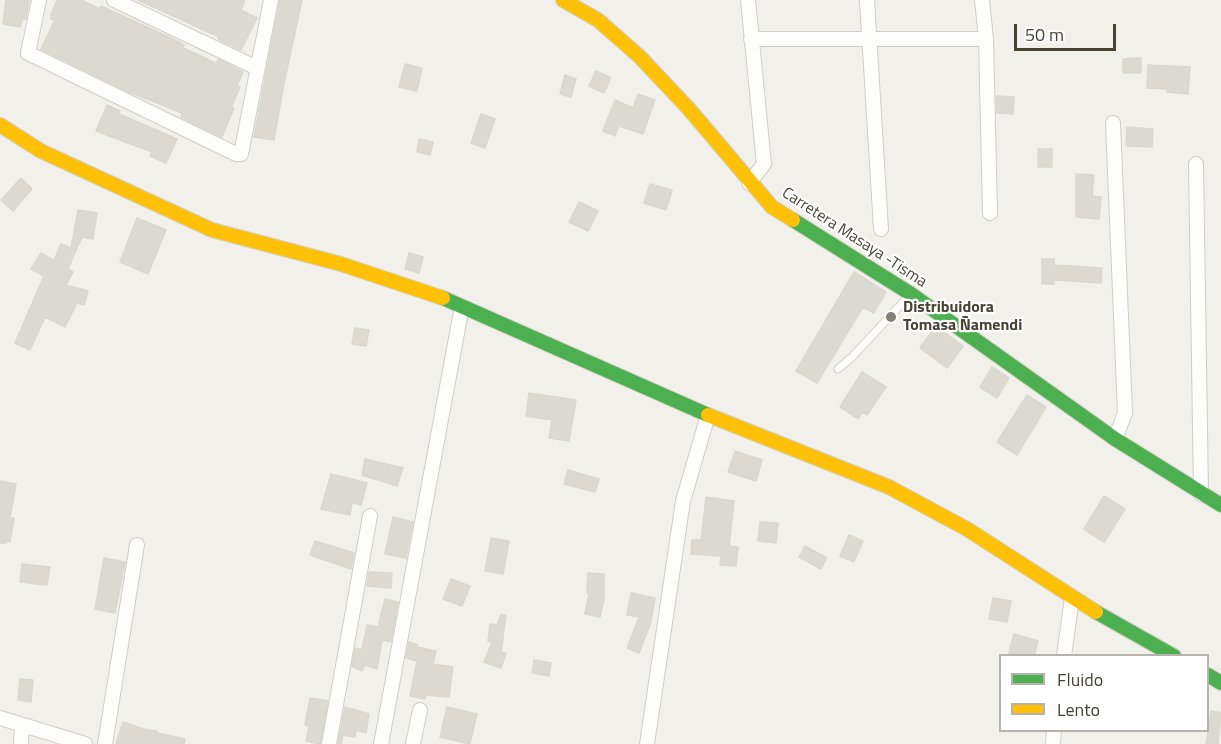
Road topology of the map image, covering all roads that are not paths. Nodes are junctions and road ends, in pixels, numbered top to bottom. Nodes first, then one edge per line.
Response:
1 (39, 0) edge
2 (114, 0) edge
3 (271, 0) edge
4 (563, 0) edge
5 (748, 0) edge
6 (867, 0) edge
7 (982, 0) edge
8 (752, 39) junction
9 (870, 39) junction
10 (986, 39) junction
11 (257, 68) junction
12 (1113, 123) dead end
13 (0, 125) edge
14 (1196, 164) dead end
15 (749, 183) junction
16 (990, 213) dead end
17 (881, 229) dead end
18 (911, 294) junction
19 (462, 306) junction
20 (838, 369) dead end
21 (708, 416) junction
22 (1115, 439) junction
23 (1201, 494) junction
24 (1221, 505) edge
25 (370, 516) dead end
26 (137, 544) dead end
27 (1072, 598) junction
28 (1064, 654) edge
29 (1170, 654) edge
30 (420, 710) dead end
31 (0, 718) edge
32 (22, 725) junction
33 (21, 744) edge
34 (85, 744) edge
35 (105, 744) edge
36 (329, 744) edge
37 (381, 744) edge
38 (413, 744) edge
39 (647, 744) edge

1 - 11 street
2 - 11 street
3 - 11 street
4 - 15 street, Carretera Masaya -Tisma
5 - 8 street
6 - 9 street
7 - 10 street
8 - 9 street
8 - 15 street
9 - 10 street
9 - 17 street
10 - 16 street
12 - 22 street
13 - 19 street
14 - 23 street
15 - 18 street, Carretera Masaya -Tisma
18 - 20 lane
18 - 22 street, Carretera Masaya -Tisma
19 - 21 street
19 - 37 street
21 - 27 street
21 - 39 street
22 - 23 street, Carretera Masaya -Tisma
23 - 24 street, Carretera Masaya -Tisma
25 - 36 street
26 - 35 street
27 - 28 street
27 - 29 street
30 - 38 street
31 - 32 street
32 - 33 street
32 - 34 street

